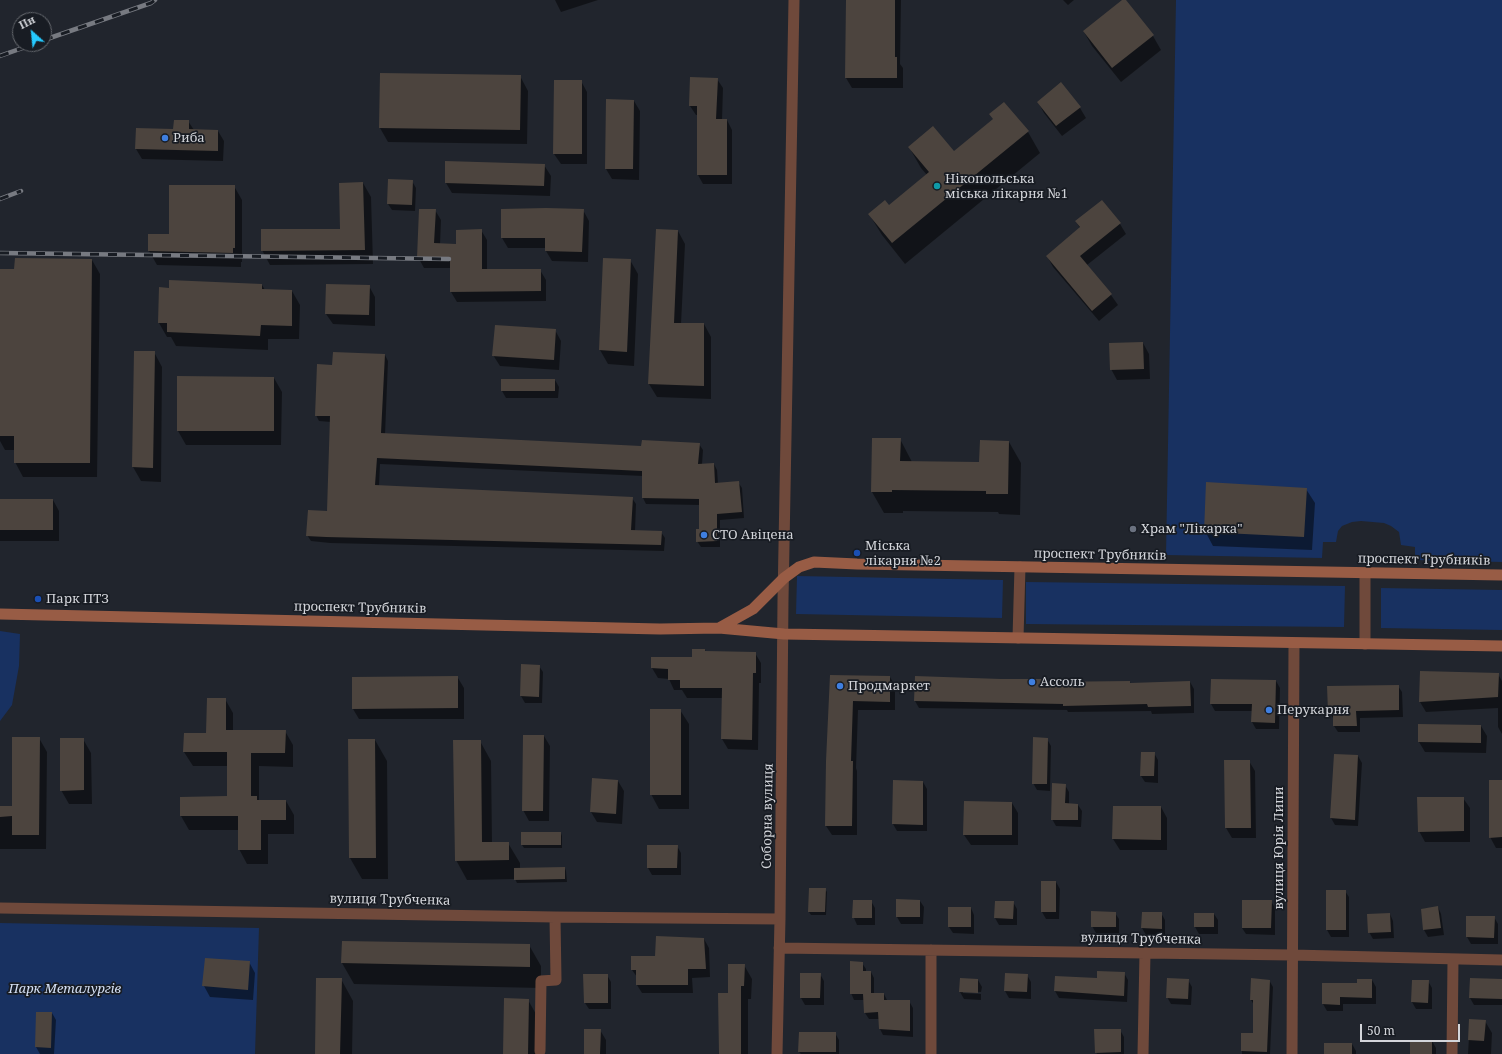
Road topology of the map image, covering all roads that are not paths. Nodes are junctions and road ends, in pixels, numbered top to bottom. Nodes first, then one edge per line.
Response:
1 (794, 0) edge
2 (1020, 567) junction
3 (1365, 573) junction
4 (1502, 576) edge
5 (784, 578) junction
6 (0, 614) edge
7 (719, 628) junction
8 (784, 634) junction
9 (1018, 638) junction
10 (1294, 643) junction
11 (1365, 644) junction
12 (1502, 646) edge
13 (0, 908) edge
14 (555, 917) junction
15 (780, 918) junction
16 (779, 948) junction
17 (931, 950) junction
18 (1144, 953) junction
19 (1292, 955) junction
20 (1453, 960) junction
21 (1502, 960) edge
22 (540, 1051) dead end
23 (777, 1054) edge
24 (931, 1054) edge
25 (1143, 1054) edge
26 (1292, 1054) edge
27 (1452, 1054) edge

1 - 5 street, Соборна вулиця
2 - 3 main road, проспект Трубників
2 - 5 main road, проспект Трубників
2 - 9 street
3 - 4 main road, проспект Трубників
3 - 11 street
5 - 7 main road, проспект Трубників
5 - 8 street, Соборна вулиця
6 - 7 main road, проспект Трубників
7 - 8 main road, проспект Трубників
8 - 9 main road, проспект Трубників
8 - 15 street, Соборна вулиця
9 - 10 main road, проспект Трубників
10 - 11 main road, проспект Трубників
10 - 19 street, вулиця Юрія Липи
11 - 12 main road, проспект Трубників
13 - 14 street, вулиця Трубченка
14 - 15 street, вулиця Трубченка
14 - 22 street
15 - 16 street, Соборна вулиця
16 - 17 street, вулиця Трубченка
16 - 23 street, Соборна вулиця
17 - 18 street, вулиця Трубченка
17 - 24 street
18 - 19 street, вулиця Трубченка
18 - 25 street
19 - 20 street, вулиця Трубченка
19 - 26 street, вулиця Юрія Липи
20 - 21 street, вулиця Трубченка
20 - 27 street

